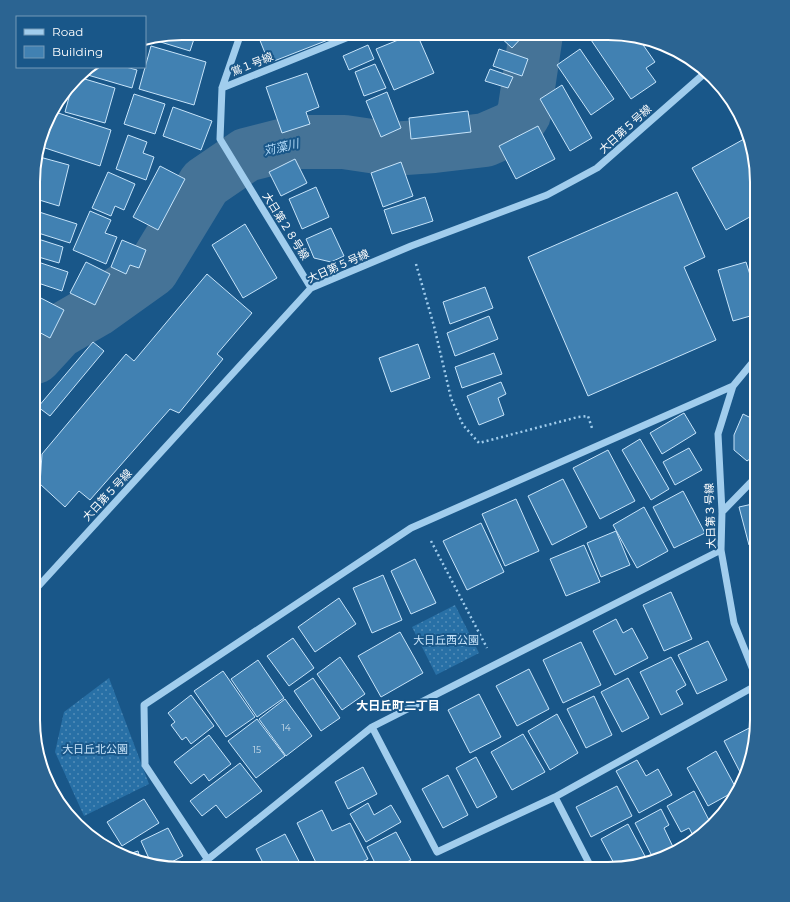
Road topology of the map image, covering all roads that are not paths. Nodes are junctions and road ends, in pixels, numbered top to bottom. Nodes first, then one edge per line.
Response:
1 (239, 40) edge
2 (341, 40) edge
3 (702, 75) edge
4 (222, 88) junction
5 (311, 288) junction
6 (750, 365) edge
7 (733, 386) junction
8 (750, 483) edge
9 (722, 512) junction
10 (721, 550) junction
11 (40, 584) edge
12 (750, 663) edge
13 (750, 689) edge
14 (372, 727) junction
15 (554, 797) junction
16 (208, 860) junction
17 (205, 862) edge
18 (588, 862) edge

1 - 4 street
2 - 4 street, 鴬１号線
3 - 5 street, 大日第５号線
4 - 5 street, 大日第２８号線
5 - 11 street, 大日第５号線
6 - 7 street, 大日第３号線
7 - 9 street, 大日第３号線
7 - 16 street
8 - 9 street
9 - 10 street, 大日第３号線
10 - 12 street, 大日第３号線
10 - 14 street
13 - 15 street
14 - 15 street
14 - 16 street
15 - 18 street
16 - 17 street

